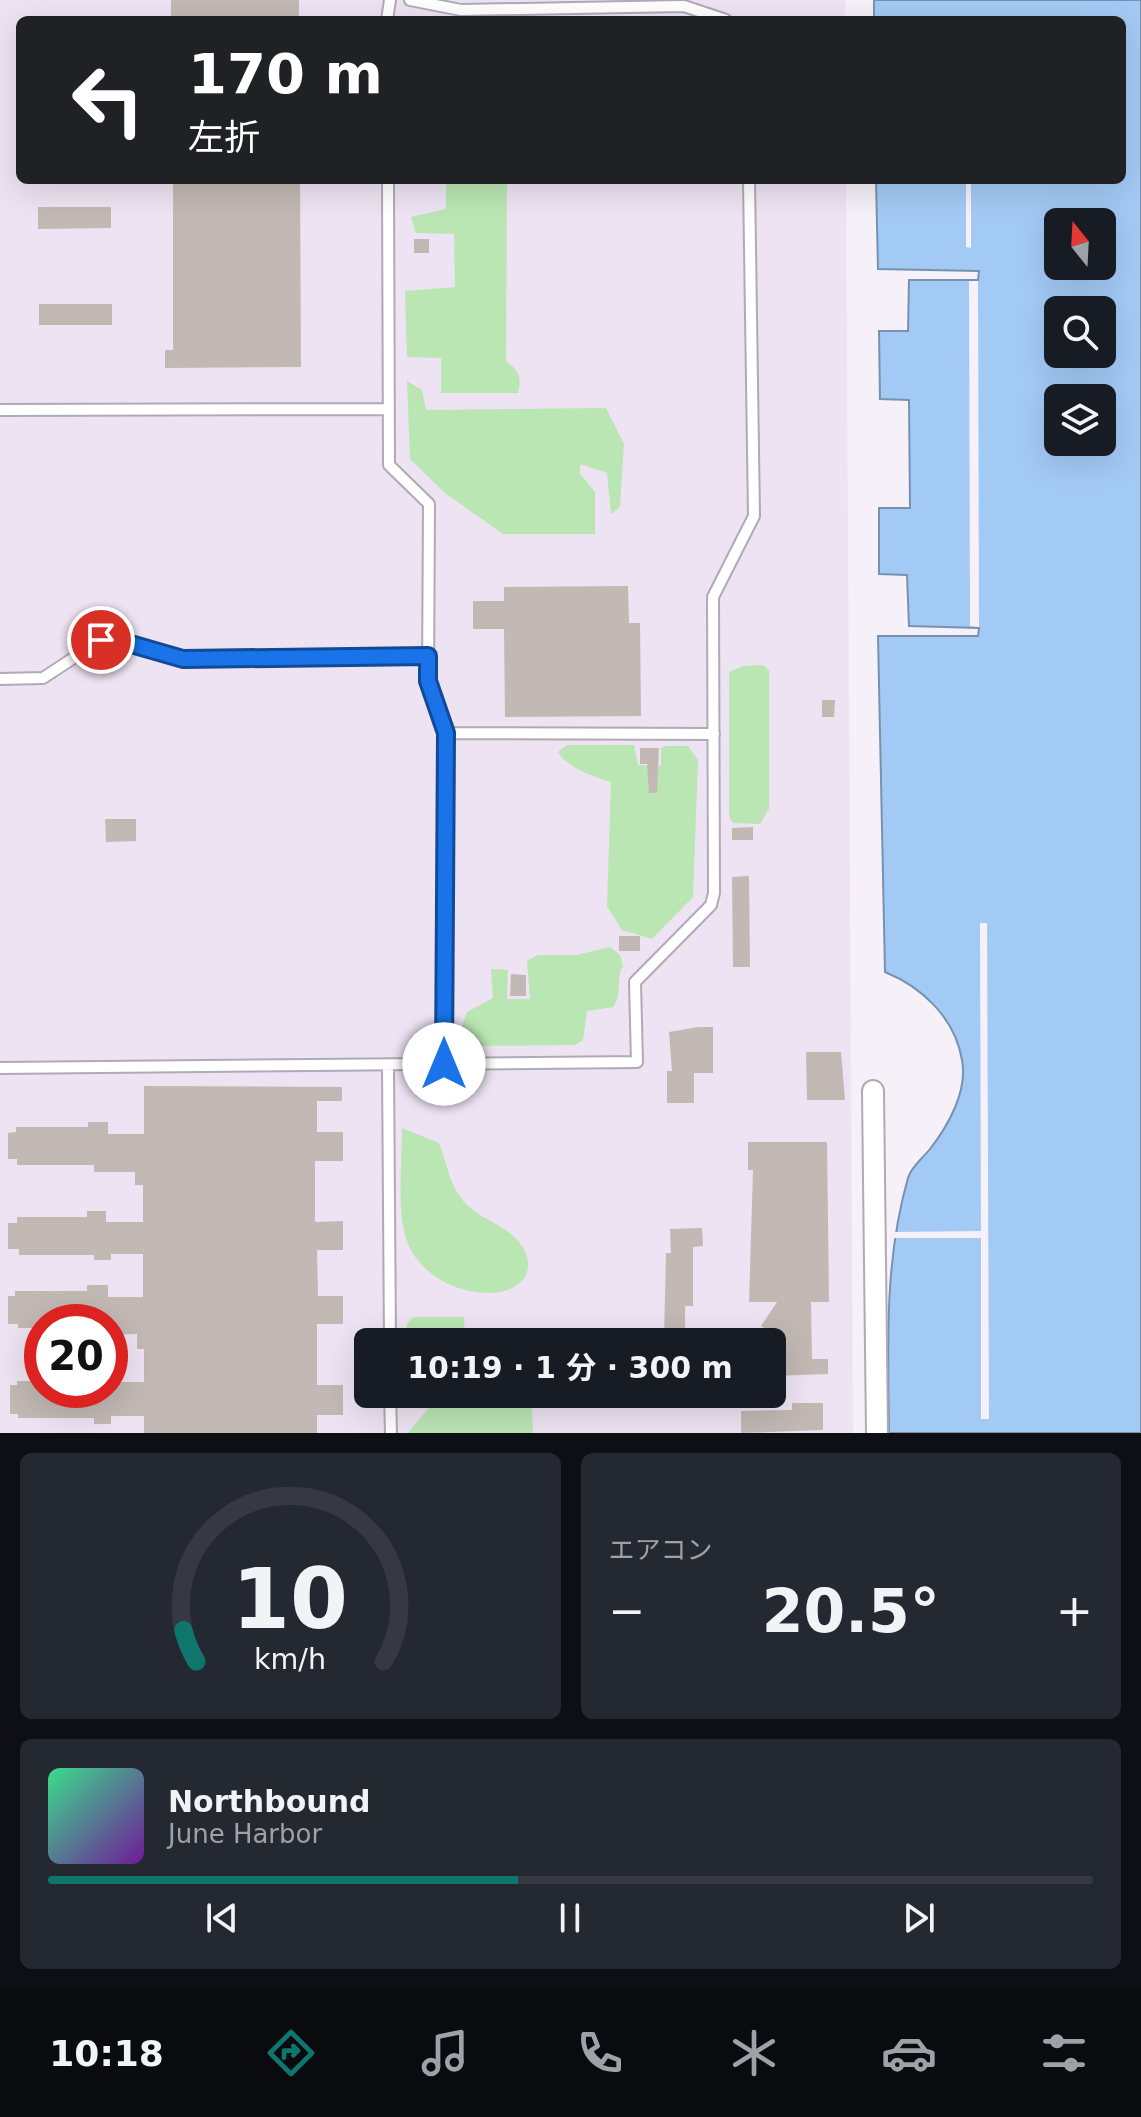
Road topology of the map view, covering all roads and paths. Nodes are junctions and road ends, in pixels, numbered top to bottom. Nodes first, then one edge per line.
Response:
1 (410, 0) edge
2 (714, 16) edge
3 (388, 184) edge
4 (749, 184) edge
5 (389, 409) junction
6 (0, 410) edge
7 (428, 656) junction
8 (0, 679) edge
9 (446, 733) junction
10 (714, 734) junction
11 (444, 1064) junction
12 (388, 1066) junction
13 (0, 1068) edge
14 (873, 1091) dead end
15 (390, 1328) edge
16 (390, 1408) edge
17 (391, 1433) edge
18 (877, 1433) edge

1 - 2 lane
3 - 5 lane
4 - 10 lane
5 - 6 lane
5 - 7 lane
7 - 8 lane
7 - 9 lane
9 - 10 lane
9 - 11 lane
10 - 11 lane
11 - 12 lane
12 - 13 lane
12 - 15 lane
14 - 18 street
16 - 17 lane

